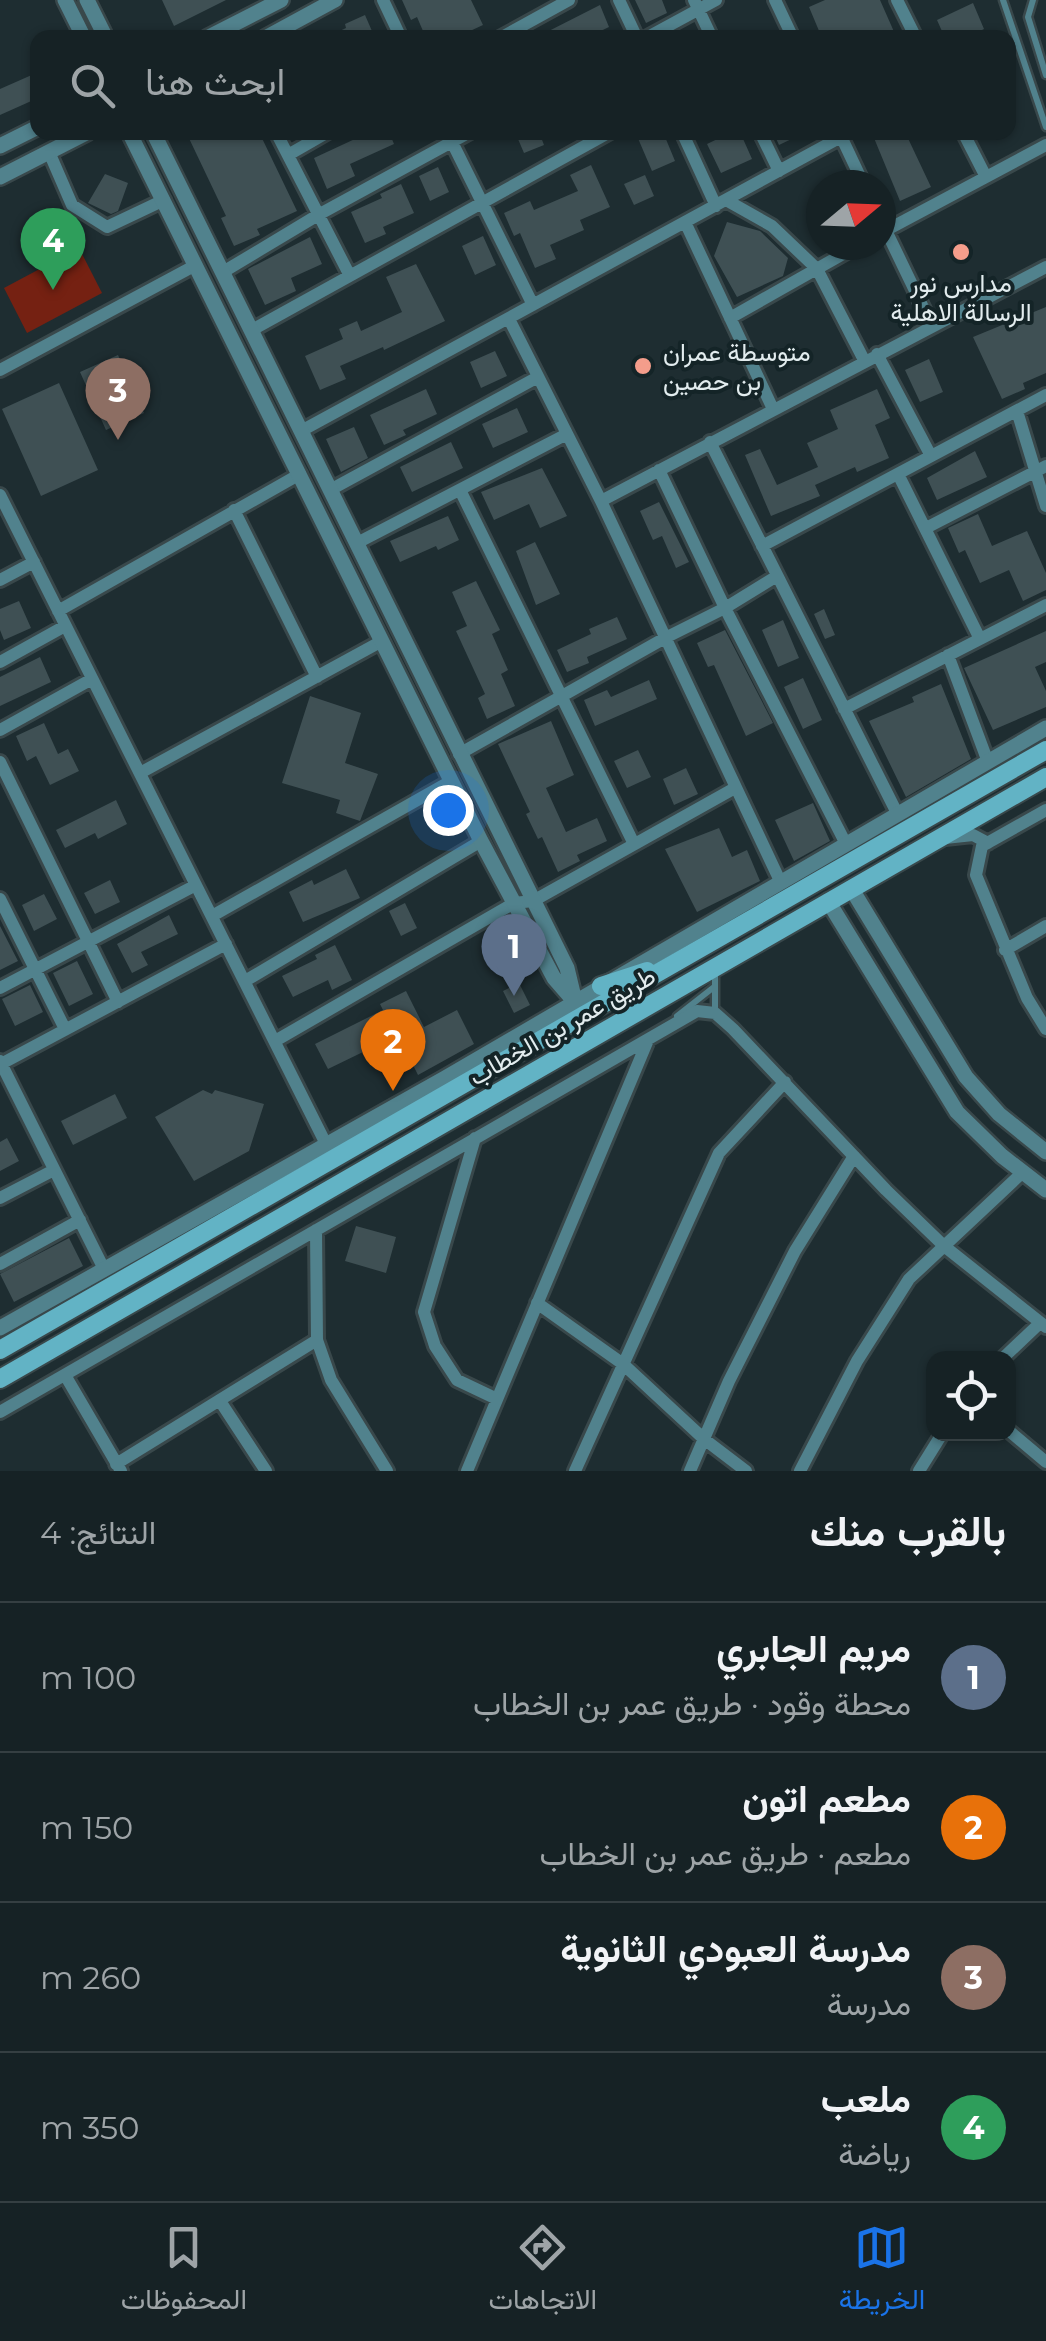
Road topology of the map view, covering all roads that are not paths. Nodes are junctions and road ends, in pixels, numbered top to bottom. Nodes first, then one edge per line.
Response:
1 (64, 0) edge
2 (87, 0) edge
3 (281, 0) edge
4 (335, 0) edge
5 (383, 0) edge
6 (569, 0) edge
7 (618, 0) edge
8 (716, 0) edge
9 (775, 0) edge
10 (897, 0) edge
11 (1003, 0) edge
12 (1033, 0) edge
13 (696, 5) edge
14 (80, 30) edge
15 (102, 30) edge
16 (223, 30) edge
17 (279, 30) edge
18 (397, 30) edge
19 (515, 30) edge
20 (633, 30) edge
21 (658, 30) edge
22 (708, 30) edge
23 (789, 30) edge
24 (912, 30) edge
25 (1013, 30) edge
26 (1016, 39) edge
27 (1046, 74) edge
28 (1046, 128) edge
29 (30, 131) edge
30 (72, 140) edge
31 (132, 140) edge
32 (158, 140) edge
33 (280, 140) edge
34 (314, 140) edge
35 (446, 140) edge
36 (450, 140) edge
37 (596, 140) edge
38 (686, 140) edge
39 (764, 140) edge
40 (832, 140) edge
41 (842, 140) edge
42 (967, 140) edge
43 (1046, 145) edge
44 (0, 146) edge
45 (49, 152) junction
46 (288, 155) junction
47 (857, 170) edge
48 (779, 171) junction
49 (0, 177) edge
50 (986, 177) junction
51 (164, 200) junction
52 (721, 203) junction
53 (482, 204) junction
54 (318, 215) junction
55 (685, 222) junction
56 (896, 222) edge
57 (896, 253) edge
58 (832, 260) edge
59 (194, 266) junction
60 (1046, 267) edge
61 (818, 268) junction
62 (222, 272) junction
63 (349, 274) junction
64 (533, 305) junction
65 (730, 318) junction
66 (509, 319) junction
67 (932, 324) junction
68 (252, 330) junction
69 (870, 357) junction
70 (0, 370) edge
71 (538, 378) junction
72 (1046, 395) edge
73 (772, 409) junction
74 (1017, 411) junction
75 (301, 432) junction
76 (567, 434) junction
77 (710, 442) junction
78 (931, 456) junction
79 (1041, 468) edge
80 (659, 470) junction
81 (300, 474) junction
82 (898, 474) junction
83 (330, 490) junction
84 (460, 490) junction
85 (0, 495) edge
86 (601, 501) junction
87 (1046, 506) edge
88 (234, 510) junction
89 (926, 528) junction
90 (357, 543) junction
91 (762, 546) junction
92 (34, 562) junction
93 (777, 576) junction
94 (0, 580) edge
95 (1046, 604) edge
96 (725, 608) junction
97 (58, 611) junction
98 (65, 626) junction
99 (665, 638) junction
100 (980, 638) junction
101 (382, 641) junction
102 (948, 655) junction
103 (0, 662) edge
104 (317, 677) junction
105 (92, 679) junction
106 (560, 698) junction
107 (844, 709) junction
108 (1046, 728) edge
109 (0, 730) edge
110 (1046, 750) edge
111 (460, 754) junction
112 (0, 762) edge
113 (988, 762) junction
114 (140, 773) junction
115 (1046, 777) edge
116 (451, 781) junction
117 (735, 788) junction
118 (1046, 810) edge
119 (898, 815) junction
120 (938, 839) junction
121 (482, 841) junction
122 (988, 843) junction
123 (634, 844) junction
124 (846, 844) junction
125 (781, 883) junction
126 (196, 885) junction
127 (851, 888) junction
128 (0, 900) edge
129 (533, 900) junction
130 (828, 901) junction
131 (514, 903) junction
132 (212, 916) junction
133 (1046, 926) edge
134 (89, 942) junction
135 (226, 944) junction
136 (1005, 950) junction
137 (681, 960) junction
138 (715, 967) junction
139 (36, 970) junction
140 (245, 981) junction
141 (602, 986) junction
142 (714, 987) junction
143 (0, 988) edge
144 (574, 1001) junction
145 (118, 1002) junction
146 (716, 1013) junction
147 (65, 1029) junction
148 (1046, 1029) edge
149 (649, 1039) junction
150 (275, 1041) junction
151 (1, 1063) edge
152 (785, 1082) junction
153 (476, 1138) junction
154 (326, 1144) junction
155 (1046, 1152) edge
156 (854, 1156) junction
157 (54, 1170) junction
158 (1023, 1172) junction
159 (262, 1180) junction
160 (1046, 1190) edge
161 (0, 1198) edge
162 (250, 1207) junction
163 (80, 1220) junction
164 (316, 1230) junction
165 (944, 1246) junction
166 (0, 1264) edge
167 (104, 1269) junction
168 (537, 1303) junction
169 (1043, 1325) edge
170 (0, 1328) edge
171 (317, 1340) junction
172 (0, 1350) edge
173 (1011, 1351) edge
174 (623, 1364) junction
175 (65, 1375) junction
176 (0, 1379) edge
177 (497, 1400) junction
178 (220, 1401) junction
179 (0, 1412) edge
180 (1016, 1437) edge
181 (704, 1438) junction
182 (937, 1441) edge
183 (1046, 1462) edge
184 (118, 1468) edge
185 (266, 1471) edge
186 (387, 1471) edge
187 (466, 1471) edge
188 (575, 1471) edge
189 (690, 1471) edge
190 (746, 1471) edge
191 (800, 1471) edge
192 (918, 1471) edge

1 - 14 street
2 - 15 street
3 - 16 street
4 - 17 street
5 - 18 street
6 - 19 street
7 - 20 street
8 - 13 street
9 - 23 street
10 - 24 street
11 - 25 lane
12 - 27 lane
13 - 21 street
13 - 22 street
26 - 28 lane
29 - 44 street
30 - 45 street
31 - 51 street
32 - 62 street
33 - 46 street
34 - 46 street
35 - 54 street
36 - 53 street
37 - 53 street
38 - 52 street
39 - 48 street
40 - 48 street
41 - 47 street
42 - 50 street
43 - 50 street
45 - 49 street
45 - 51 street
46 - 54 street
48 - 52 street
50 - 56 street
51 - 59 street
52 - 55 street
52 - 61 street
53 - 63 street
53 - 64 street
54 - 62 street
54 - 63 street
55 - 64 street
55 - 65 street
57 - 67 street
58 - 61 street
59 - 70 street
59 - 81 street
60 - 67 street
61 - 65 street
61 - 69 street
62 - 68 street
63 - 68 street
64 - 66 street
65 - 73 street
66 - 71 street
66 - 75 street
67 - 69 street
68 - 75 street
69 - 73 street
69 - 78 street
71 - 76 street
71 - 83 street
72 - 74 street
73 - 77 street
74 - 78 street
74 - 79 street
75 - 83 street
76 - 84 street
76 - 86 street
77 - 80 street
77 - 91 street
78 - 82 street
79 - 87 street
79 - 89 street
80 - 86 street
80 - 96 street
81 - 88 street
81 - 101 street
82 - 89 street
82 - 91 street
83 - 90 street
84 - 90 street
84 - 106 street
85 - 92 street
86 - 99 street
88 - 97 street
88 - 104 street
89 - 100 street
90 - 111 street
91 - 93 street
92 - 94 street
92 - 97 street
93 - 96 street
93 - 107 street
95 - 100 street
96 - 99 street
96 - 124 street
97 - 98 street
98 - 103 street
98 - 105 street
99 - 106 street
99 - 117 street
100 - 102 street
101 - 104 street
101 - 116 street
102 - 107 street
102 - 113 street
104 - 114 street
105 - 109 street
105 - 114 street
106 - 111 street
106 - 123 street
107 - 119 street
108 - 113 street
110 - 137 main road, طريق عمر بن الخطاب
111 - 129 street
112 - 134 street
113 - 119 street
114 - 126 street
115 - 120 main road, طريق عمر بن الخطاب
116 - 121 street
116 - 132 street
117 - 123 street
117 - 125 street
118 - 122 street
119 - 124 street
120 - 122 street
120 - 127 main road, طريق عمر بن الخطاب
121 - 131 street
121 - 140 street
122 - 136 street
123 - 129 street
124 - 125 street
125 - 141 street
126 - 132 street
126 - 134 street
127 - 130 main road, طريق عمر بن الخطاب
127 - 155 street
128 - 139 street
129 - 131 street
129 - 144 street
130 - 138 main road, طريق عمر بن الخطاب
130 - 158 street
131 - 144 street
131 - 150 street
132 - 135 street
133 - 136 street
134 - 139 street
134 - 145 street
135 - 140 street
135 - 145 street
136 - 148 street
137 - 141 main road
137 - 162 main road, طريق عمر بن الخطاب
138 - 142 lane
138 - 176 main road, طريق عمر بن الخطاب
139 - 143 street
139 - 147 street
140 - 150 street
141 - 144 street
142 - 146 lane
142 - 149 lane
144 - 154 street
145 - 147 street
146 - 149 street
146 - 152 street
147 - 151 street
149 - 153 street
149 - 168 street
150 - 154 street
151 - 157 street
152 - 156 street
152 - 174 street
153 - 164 street
153 - 177 street
154 - 159 street
156 - 165 street
156 - 181 street
157 - 161 street
157 - 163 street
158 - 160 street
158 - 165 street
159 - 162 street
159 - 167 street
162 - 172 main road, طريق عمر بن الخطاب
163 - 166 street
163 - 167 street
164 - 171 street
164 - 175 street
165 - 169 street
165 - 191 street
167 - 170 street
168 - 174 street
168 - 177 street
169 - 173 street
171 - 178 street
171 - 186 street
174 - 181 street
174 - 188 street
175 - 179 street
175 - 184 street
177 - 187 street
178 - 184 street
178 - 185 street
180 - 183 street
181 - 189 street
181 - 190 street
182 - 192 street

